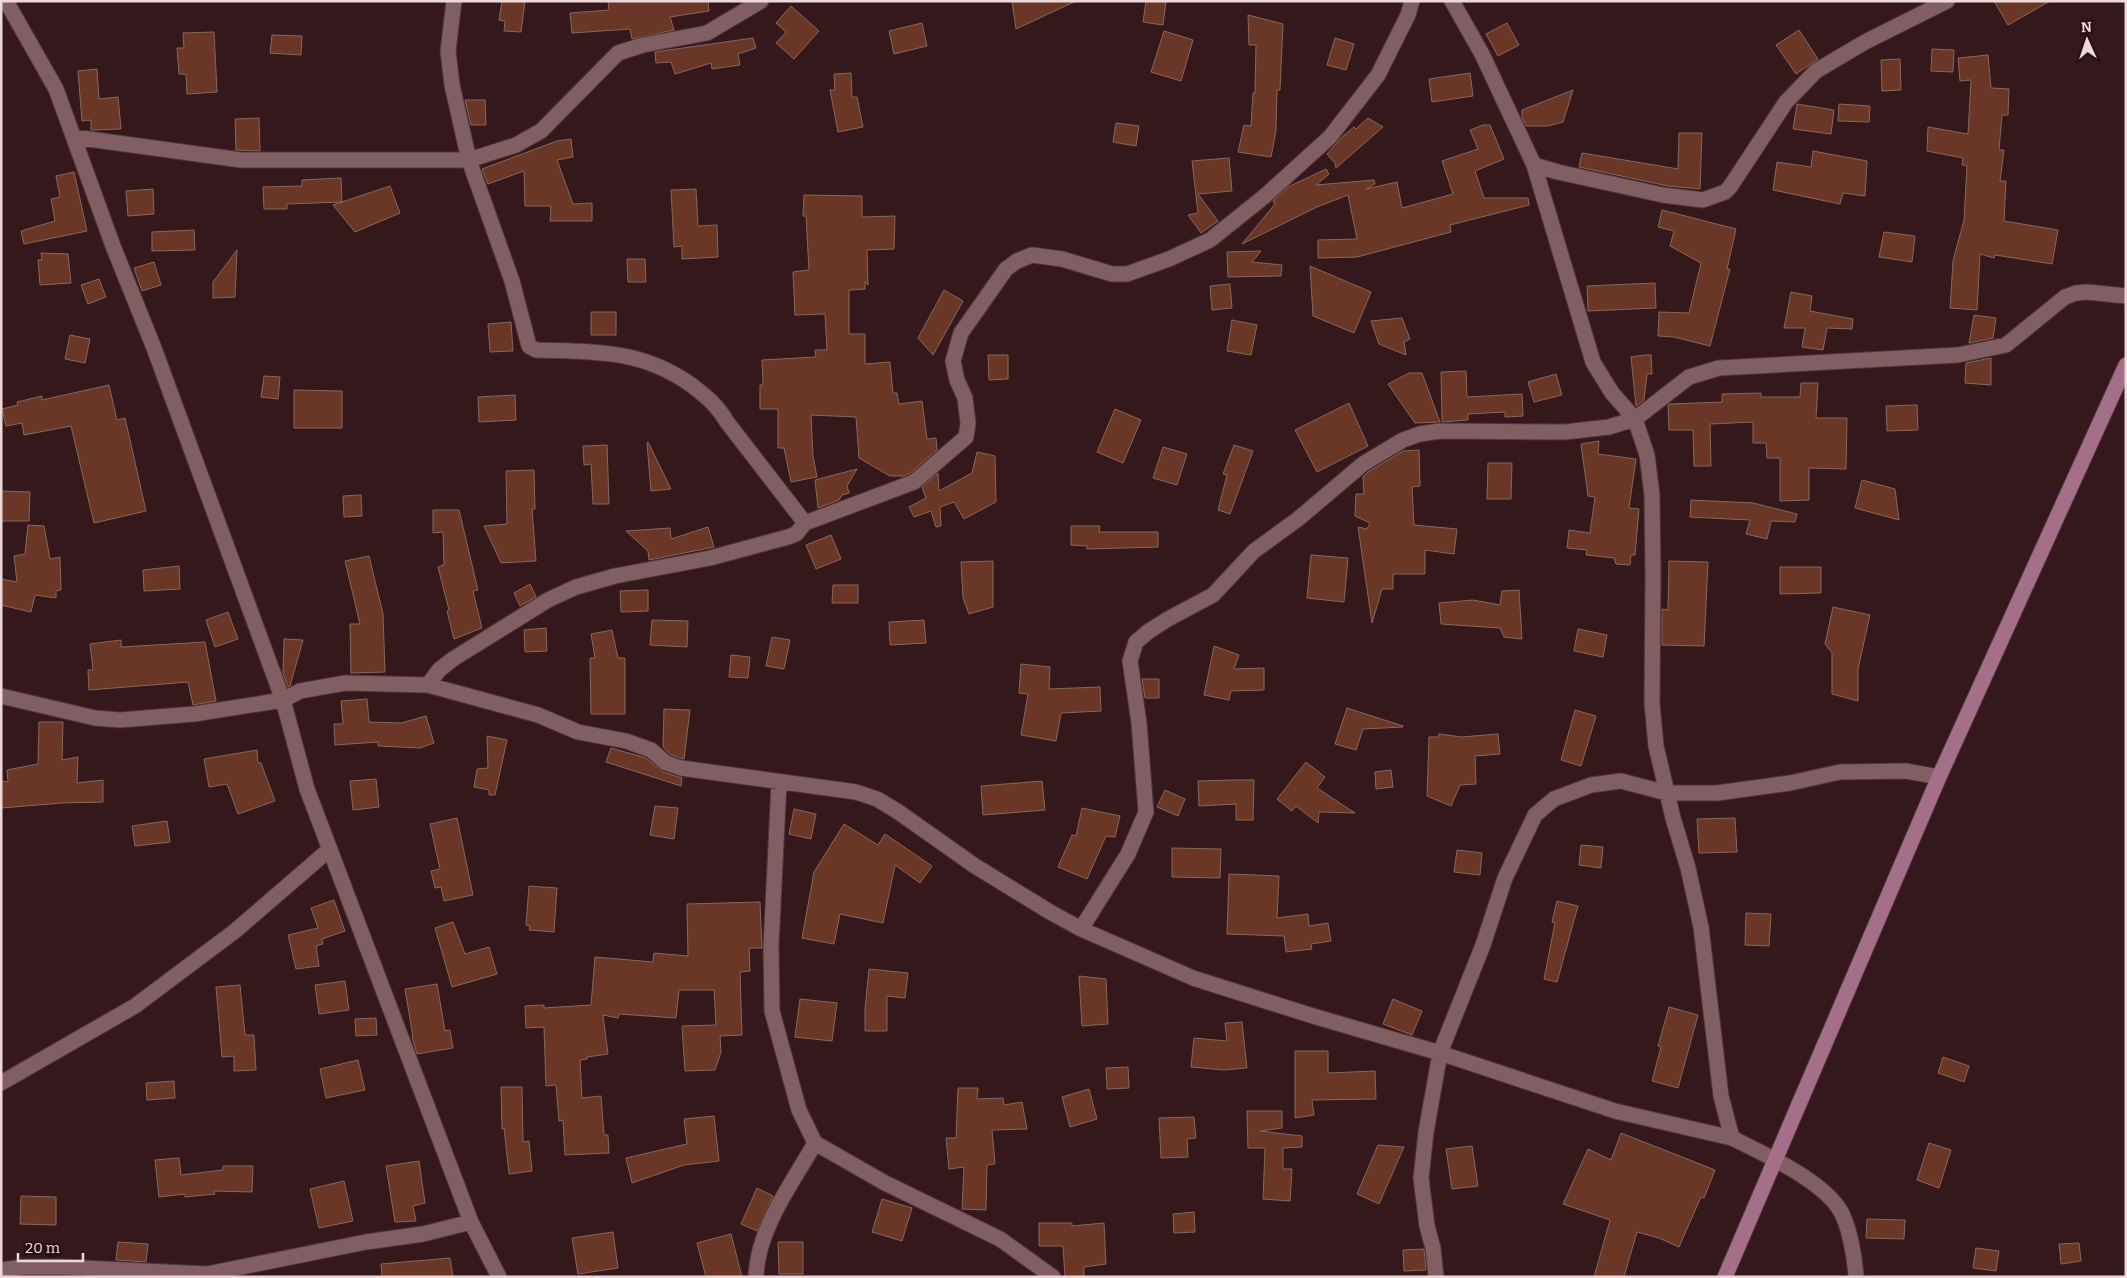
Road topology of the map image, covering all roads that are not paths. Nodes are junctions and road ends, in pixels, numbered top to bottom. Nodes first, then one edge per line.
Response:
1 (6, 1) edge
2 (454, 1) edge
3 (761, 1) edge
4 (1412, 1) edge
5 (1452, 1) edge
6 (1947, 1) edge
7 (74, 137) junction
8 (469, 160) junction
9 (1534, 165) junction
10 (2126, 296) edge
11 (2126, 365) edge
12 (1634, 418) junction
13 (805, 523) junction
14 (428, 685) junction
15 (1, 696) edge
16 (283, 700) junction
17 (1939, 777) junction
18 (779, 782) junction
19 (1667, 793) junction
20 (330, 849) junction
21 (1081, 929) junction
22 (1440, 1053) junction
23 (1, 1083) edge
24 (1732, 1138) junction
25 (815, 1143) junction
26 (1776, 1160) junction
27 (471, 1222) junction
28 (1, 1270) edge
29 (499, 1277) edge
30 (756, 1277) edge
31 (1053, 1277) edge
32 (1436, 1277) edge
33 (1725, 1277) edge
34 (1856, 1277) edge

1 - 7 street
2 - 8 street
3 - 8 street
4 - 13 street
5 - 9 street
6 - 9 street
7 - 8 street
7 - 16 street
8 - 13 street
9 - 12 street
10 - 12 street
11 - 17 main road
12 - 19 street
12 - 21 street
13 - 14 street
14 - 16 street
14 - 18 street
15 - 16 street
16 - 20 street
17 - 19 street
17 - 26 main road
18 - 21 street
18 - 25 street
19 - 22 street
19 - 24 street
20 - 23 street
20 - 27 street
21 - 22 street
22 - 24 street
22 - 32 street
24 - 26 street
25 - 30 street
25 - 31 street
26 - 33 main road
26 - 34 street
27 - 28 street
27 - 29 street

